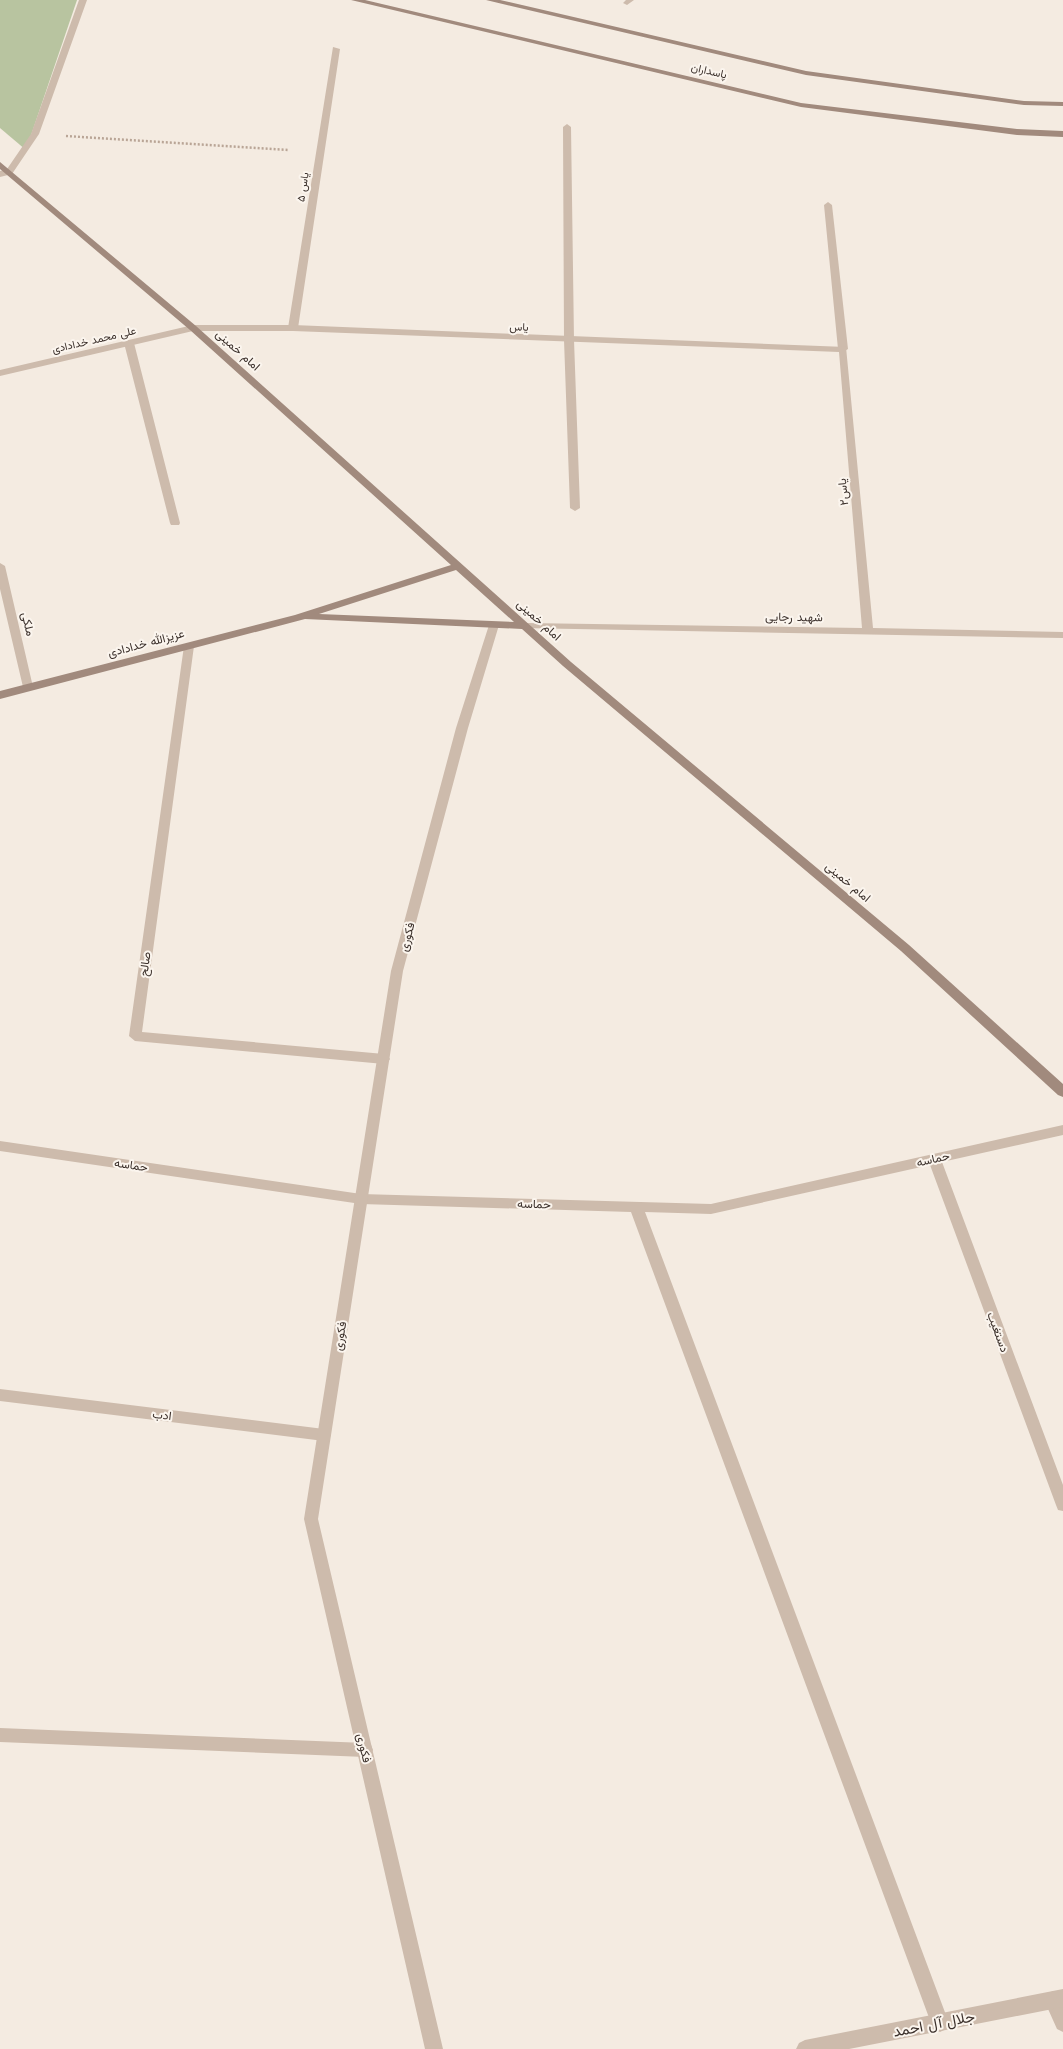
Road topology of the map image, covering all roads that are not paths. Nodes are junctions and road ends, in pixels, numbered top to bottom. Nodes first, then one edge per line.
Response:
1 (83, 0) edge
2 (355, 0) edge
3 (490, 0) edge
4 (336, 49) dead end
5 (1063, 104) edge
6 (567, 127) dead end
7 (1063, 134) edge
8 (3, 170) edge
9 (828, 205) dead end
10 (194, 328) junction
11 (293, 328) junction
12 (569, 340) junction
13 (129, 343) junction
14 (843, 349) junction
15 (0, 373) edge
16 (575, 508) dead end
17 (175, 522) dead end
18 (0, 566) edge
19 (458, 566) junction
20 (300, 617) junction
21 (494, 625) junction
22 (525, 626) junction
23 (868, 632) junction
24 (1063, 635) edge
25 (190, 646) junction
26 (28, 687) junction
27 (0, 695) edge
28 (384, 1059) junction
29 (1063, 1092) edge
30 (1063, 1130) edge
31 (0, 1146) edge
32 (934, 1159) junction
33 (361, 1199) junction
34 (636, 1207) junction
35 (0, 1395) edge
36 (324, 1435) junction
37 (1063, 1505) edge
38 (0, 1735) edge
39 (365, 1750) junction
40 (1058, 1999) edge
41 (940, 2023) junction
42 (1063, 2023) edge
43 (434, 2049) edge
44 (805, 2049) edge

1 - 8 street
2 - 7 main road, پاسداران
3 - 5 main road, پاسداران
4 - 11 street, یاس ۵
6 - 12 street
8 - 10 main road, امام خمینی
9 - 14 street, یاس۲
10 - 11 street, یاس
10 - 13 street, علی محمد خدادادی
10 - 19 main road, امام خمینی
11 - 12 street, یاس
12 - 14 street, یاس
12 - 16 street
13 - 15 street, علی محمد خدادادی
13 - 17 street
14 - 23 street, یاس۲
18 - 26 street, ملکی
19 - 20 main road
19 - 22 main road, امام خمینی
20 - 21 main road
20 - 25 main road, عزیزالله خدادادی
21 - 22 main road
21 - 28 street, فکوری
22 - 23 street, شهید رجایی
22 - 29 main road, امام خمینی
23 - 24 street, شهید رجایی
25 - 26 main road, عزیزالله خدادادی
25 - 28 street, صالح
26 - 27 main road, عزیزالله خدادادی
28 - 33 street, فکوری
30 - 32 street, حماسه
31 - 33 street, حماسه
32 - 34 street, حماسه
32 - 37 street, دستغیب
33 - 34 street, حماسه
33 - 36 street, فکوری
34 - 41 street
35 - 36 street, ادب
36 - 39 street, فکوری
38 - 39 street
39 - 43 street, فکوری
40 - 41 street, جلال آل احمد
40 - 42 street
41 - 44 street, جلال آل احمد

